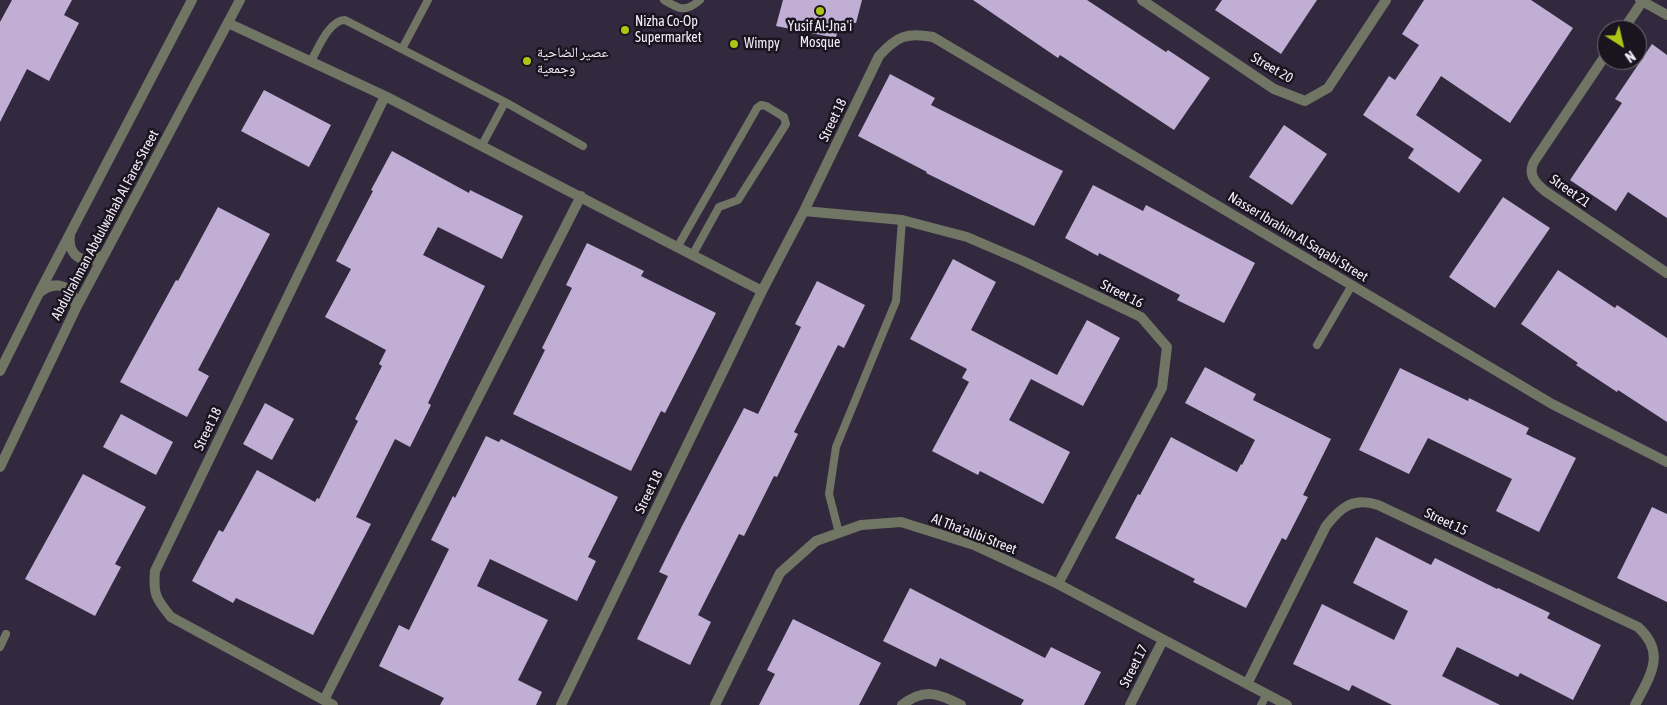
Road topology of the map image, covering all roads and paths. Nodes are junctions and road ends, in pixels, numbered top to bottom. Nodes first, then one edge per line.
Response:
1 (192, 0) edge
2 (240, 0) edge
3 (428, 0) edge
4 (664, 0) edge
5 (700, 0) edge
6 (1142, 0) edge
7 (1386, 0) edge
8 (1641, 1) edge
9 (1667, 15) edge
10 (1629, 20) edge
11 (228, 23) junction
12 (918, 34) joint
13 (402, 49) junction
14 (311, 62) junction
15 (1597, 68) edge
16 (385, 96) junction
17 (506, 102) junction
18 (482, 145) junction
19 (583, 146) dead end
20 (581, 196) junction
21 (704, 200) junction
22 (719, 207) junction
23 (804, 211) junction
24 (902, 220) junction
25 (70, 234) junction
26 (678, 246) junction
27 (105, 254) junction
28 (693, 254) junction
29 (1667, 273) edge
30 (1352, 285) junction
31 (762, 291) junction
32 (38, 293) junction
33 (76, 308) junction
34 (1317, 345) dead end
35 (0, 371) edge
36 (1667, 462) edge
37 (0, 467) edge
38 (839, 533) junction
39 (1058, 584) junction
40 (6, 634) dead end
41 (1163, 640) junction
42 (0, 647) edge
43 (1247, 684) junction
44 (1267, 694) junction
45 (329, 703) edge
46 (561, 705) edge
47 (715, 705) edge
48 (902, 705) edge
49 (961, 705) edge
50 (1130, 705) edge
51 (1261, 705) edge
52 (1287, 705) edge
53 (1635, 705) edge

1 - 25 street, Abdulrahman Abdulwahab Al Fares Street
2 - 11 street, Abdulrahman Abdulwahab Al Fares Street
3 - 13 lane
4 - 5 lane
6 - 7 street, Street 20
8 - 9 street
8 - 10 street
11 - 14 street
11 - 27 street, Abdulrahman Abdulwahab Al Fares Street
12 - 23 street, Street 18
12 - 30 street, Nasser Ibrahim Al Saqabi Street
13 - 14 lane
13 - 17 lane
14 - 16 street
15 - 29 street, Street 21
16 - 18 street
16 - 45 street, Street 18
17 - 18 lane
17 - 19 lane
18 - 20 street
20 - 26 street
20 - 45 street, Street 18
21 - 22 lane
21 - 22 lane
21 - 26 lane
22 - 28 lane
23 - 24 street, Street 16
23 - 31 street, Street 18
24 - 38 lane
24 - 39 street, Street 16
25 - 27 street
25 - 32 street, Abdulrahman Abdulwahab Al Fares Street
26 - 28 street
27 - 33 street, Abdulrahman Abdulwahab Al Fares Street
28 - 31 street
30 - 34 lane
30 - 36 street, Nasser Ibrahim Al Saqabi Street
31 - 46 street, Street 18
32 - 33 street
32 - 35 street, Abdulrahman Abdulwahab Al Fares Street
33 - 37 street, Abdulrahman Abdulwahab Al Fares Street
38 - 39 street, Al Tha'alibi Street
38 - 47 street, Al Tha'alibi Street
39 - 41 street, Al Tha'alibi Street
40 - 42 lane
41 - 43 street, Al Tha'alibi Street
41 - 50 street, Street 17
43 - 44 street, Al Tha'alibi Street
43 - 53 street, Street 15
44 - 51 lane
44 - 52 street, Al Tha'alibi Street
48 - 49 street

